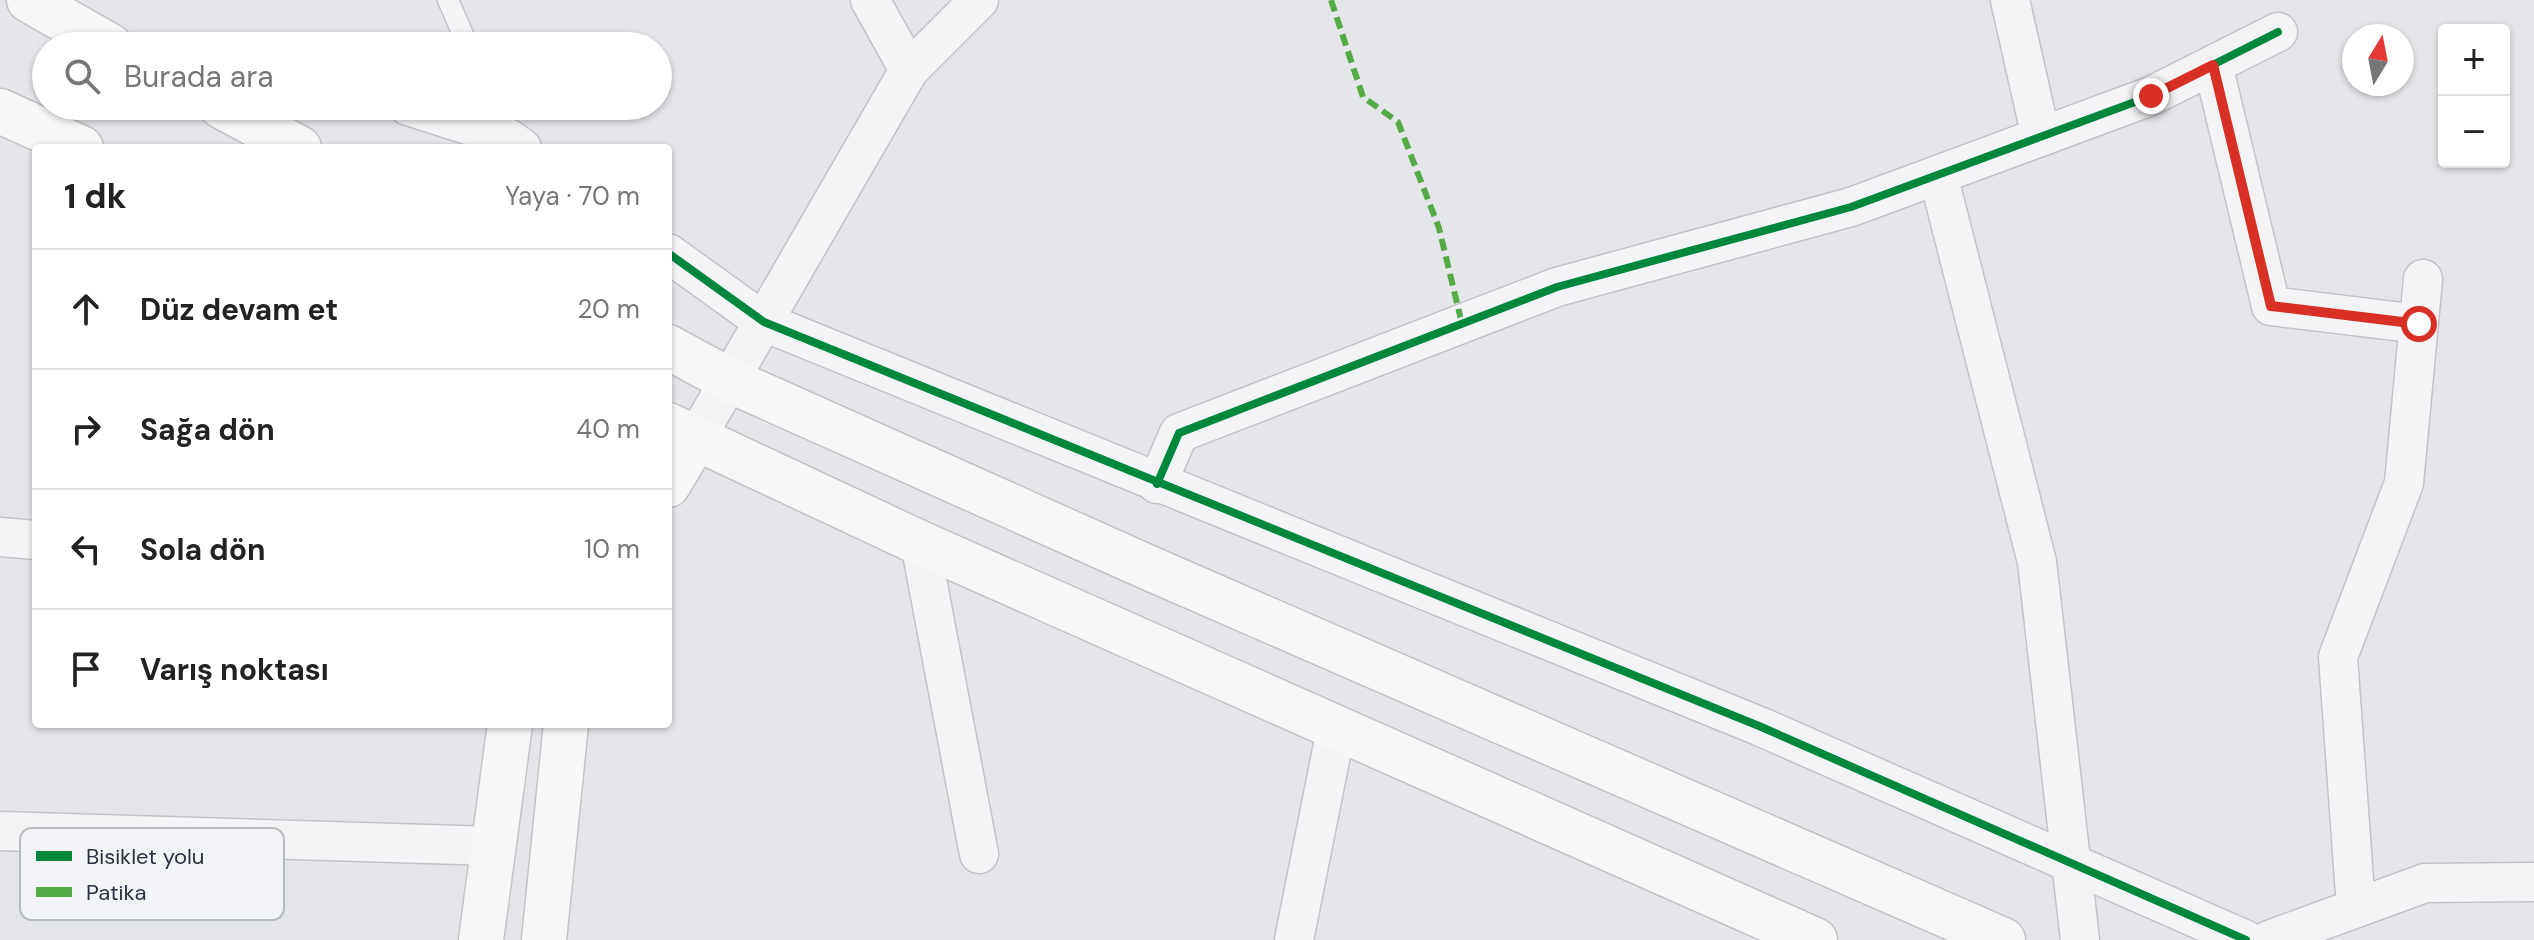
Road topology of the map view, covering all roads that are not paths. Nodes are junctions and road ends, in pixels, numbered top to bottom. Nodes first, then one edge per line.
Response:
1 (29, 0) edge
2 (448, 0) edge
3 (870, 0) edge
4 (979, 0) edge
5 (2010, 0) edge
6 (85, 32) edge
7 (462, 32) edge
8 (2278, 32) dead end
9 (2213, 65) junction
10 (909, 70) junction
11 (0, 111) edge
12 (247, 120) edge
13 (464, 120) edge
14 (508, 131) edge
15 (2041, 137) junction
16 (72, 144) edge
17 (292, 144) edge
18 (1938, 175) junction
19 (672, 256) edge
20 (2423, 279) dead end
21 (764, 322) junction
22 (2419, 324) junction
23 (672, 349) edge
24 (731, 381) junction
25 (682, 432) edge
26 (672, 470) edge
27 (1157, 484) junction
28 (0, 537) edge
29 (32, 540) edge
30 (920, 543) junction
31 (509, 728) edge
32 (566, 728) edge
33 (1336, 730) junction
34 (0, 831) edge
35 (20, 832) edge
36 (284, 840) edge
37 (493, 846) junction
38 (979, 854) dead end
39 (2071, 866) junction
40 (2534, 882) edge
41 (2356, 908) junction
42 (481, 940) edge
43 (544, 940) edge
44 (1294, 940) edge
45 (1815, 940) edge
46 (2003, 940) edge
47 (2080, 940) edge
48 (2246, 940) edge
49 (2269, 940) edge

1 - 6 main road
2 - 7 lane
3 - 10 street
4 - 10 street
5 - 15 street
8 - 9 street
9 - 15 street
9 - 22 street
10 - 21 street
11 - 16 main road
12 - 17 main road
13 - 14 street
15 - 18 street
18 - 27 street
18 - 39 street
19 - 21 street
20 - 22 street
21 - 24 street
21 - 27 street
22 - 41 street
23 - 24 main road
24 - 25 street
24 - 46 main road
25 - 26 main road
25 - 30 main road
27 - 39 street
28 - 29 street
30 - 33 main road
30 - 38 street
31 - 37 main road
32 - 43 main road
33 - 44 street
33 - 45 main road
34 - 35 street
36 - 37 street
37 - 42 main road
39 - 47 street
39 - 48 street
40 - 41 street
41 - 49 street

